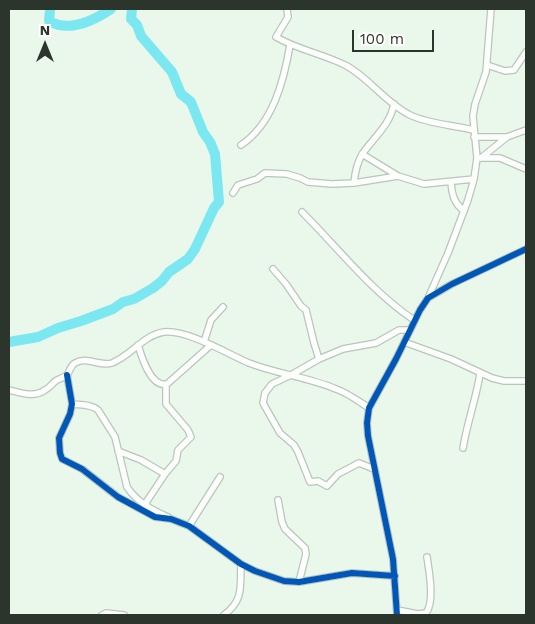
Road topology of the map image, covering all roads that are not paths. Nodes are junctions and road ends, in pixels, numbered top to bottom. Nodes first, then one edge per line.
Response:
1 (287, 9) edge
2 (491, 9) edge
3 (290, 45) junction
4 (526, 52) edge
5 (487, 65) junction
6 (394, 104) junction
7 (473, 130) junction
8 (526, 130) edge
9 (474, 137) junction
10 (506, 138) junction
11 (241, 145) dead end
12 (362, 154) junction
13 (479, 158) junction
14 (526, 169) edge
15 (398, 176) junction
16 (474, 179) junction
17 (451, 182) junction
18 (354, 183) junction
19 (233, 193) dead end
20 (464, 211) junction
21 (302, 212) dead end
22 (526, 248) edge
23 (273, 269) dead end
24 (428, 298) junction
25 (223, 307) dead end
26 (414, 320) junction
27 (409, 330) junction
28 (204, 342) junction
29 (404, 342) junction
30 (138, 345) junction
31 (212, 345) junction
32 (319, 359) junction
33 (480, 374) junction
34 (67, 375) junction
35 (291, 376) junction
36 (526, 381) edge
37 (166, 385) junction
38 (9, 390) edge
39 (72, 404) junction
40 (369, 408) junction
41 (462, 448) dead end
42 (118, 451) junction
43 (374, 469) junction
44 (165, 474) junction
45 (220, 477) dead end
46 (278, 500) dead end
47 (145, 508) junction
48 (189, 526) junction
49 (427, 558) dead end
50 (241, 564) junction
51 (395, 576) junction
52 (299, 582) junction
53 (232, 612) edge
54 (397, 613) edge
55 (102, 615) edge
56 (124, 615) edge
57 (224, 615) edge

1 - 3 street
2 - 5 street
3 - 6 street
3 - 11 street
4 - 5 street
5 - 7 street
6 - 7 street
6 - 12 street
7 - 9 street
8 - 10 street
9 - 10 street
9 - 13 street
10 - 13 street
12 - 15 street
12 - 18 street
13 - 14 street
13 - 16 street
15 - 17 street
15 - 18 street
16 - 17 street
16 - 20 street
17 - 20 street
18 - 19 street
20 - 24 street
21 - 26 street
22 - 24 street
23 - 32 street
24 - 26 street
25 - 28 street
26 - 27 street
27 - 29 street
27 - 32 street
28 - 30 street
28 - 31 street
29 - 33 street
29 - 40 street
30 - 34 street
30 - 37 street
31 - 35 street
31 - 37 street
32 - 35 street
33 - 36 street
33 - 41 street
34 - 38 street
34 - 39 street
35 - 40 street
35 - 43 street
37 - 44 street
39 - 42 street
39 - 47 street
40 - 43 street
42 - 44 street
42 - 47 street
43 - 51 street
44 - 47 street
45 - 48 street
46 - 52 street
47 - 48 street
48 - 50 street
49 - 54 street
50 - 52 street
50 - 53 street
51 - 52 street
51 - 54 street
53 - 57 street
55 - 56 street

